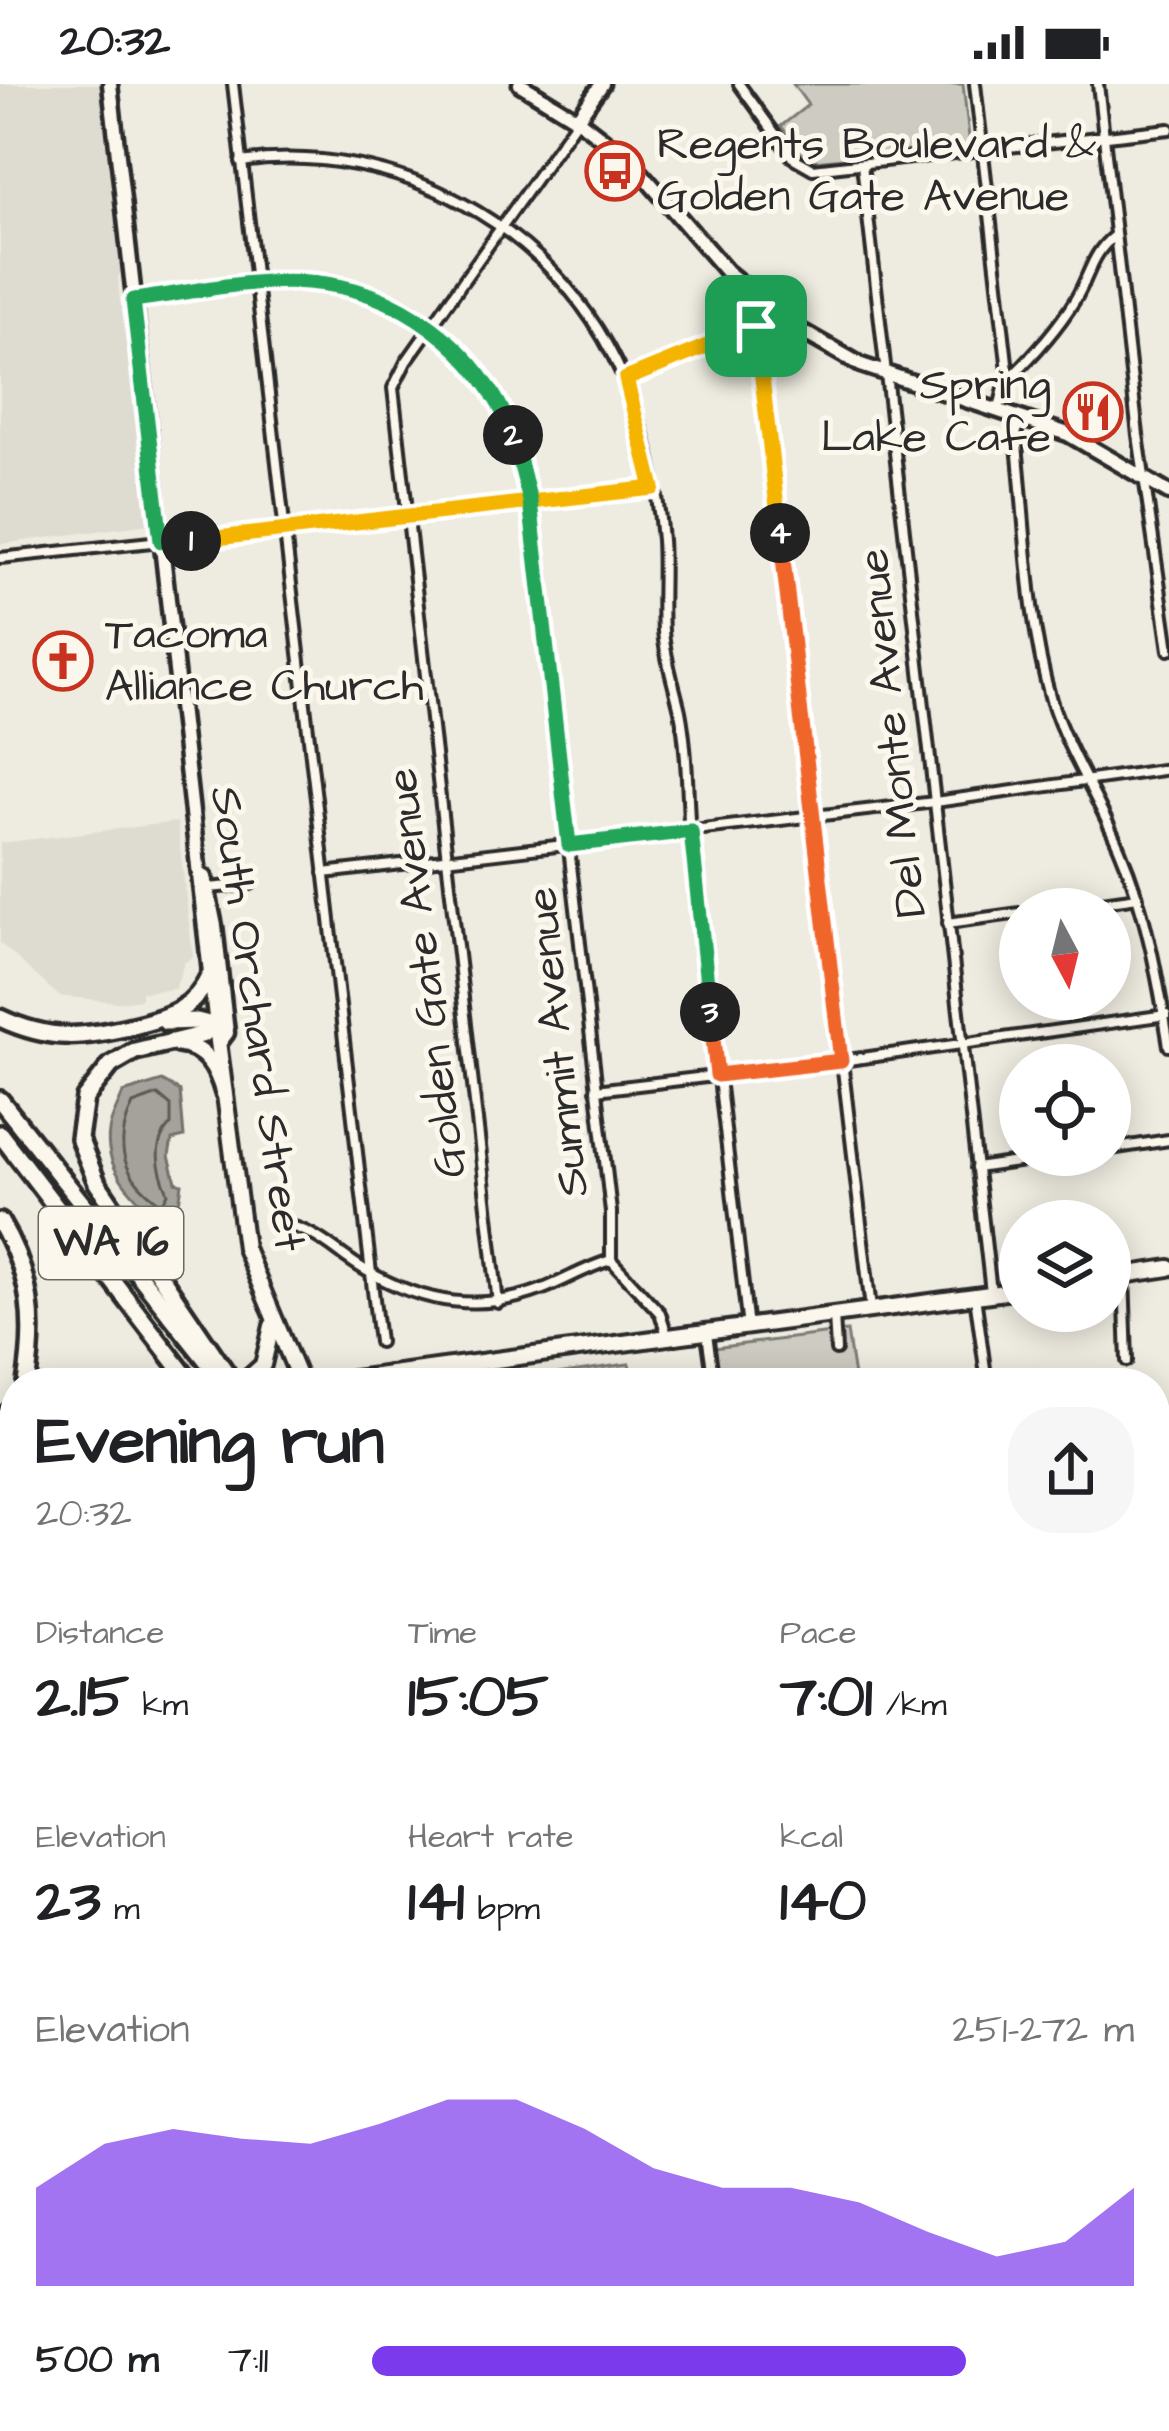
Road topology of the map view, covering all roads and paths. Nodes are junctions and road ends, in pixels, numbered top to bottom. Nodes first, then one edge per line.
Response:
1 (110, 84) edge
2 (232, 84) edge
3 (520, 84) edge
4 (602, 84) edge
5 (739, 84) edge
6 (975, 84) edge
7 (1098, 84) edge
8 (577, 119) junction
9 (1169, 129) edge
10 (1103, 137) junction
11 (982, 151) junction
12 (241, 162) junction
13 (862, 164) junction
14 (503, 227) junction
15 (1114, 236) junction
16 (257, 284) junction
17 (133, 300) junction
18 (768, 308) junction
19 (756, 326) junction
20 (432, 327) junction
21 (885, 374) junction
22 (626, 379) junction
23 (1006, 382) junction
24 (999, 410) junction
25 (1020, 416) junction
26 (1144, 475) junction
27 (653, 488) junction
28 (1169, 493) edge
29 (530, 501) junction
30 (407, 516) junction
31 (286, 531) junction
32 (161, 541) junction
33 (0, 558) edge
34 (1169, 650) edge
35 (1169, 769) edge
36 (1086, 780) junction
37 (935, 802) junction
38 (813, 816) junction
39 (691, 831) junction
40 (569, 845) junction
41 (446, 859) junction
42 (199, 872) junction
43 (324, 873) junction
44 (251, 884) dead end
45 (209, 888) junction
46 (1138, 897) junction
47 (1131, 898) edge
48 (999, 917) edge
49 (948, 923) junction
50 (210, 975) junction
51 (0, 1014) edge
52 (1167, 1015) edge
53 (216, 1026) junction
54 (127, 1027) junction
55 (962, 1044) junction
56 (164, 1045) junction
57 (218, 1045) junction
58 (1169, 1046) edge
59 (841, 1061) junction
60 (717, 1075) junction
61 (596, 1090) junction
62 (224, 1093) junction
63 (0, 1100) edge
64 (0, 1134) edge
65 (1169, 1140) edge
66 (1131, 1146) edge
67 (999, 1165) edge
68 (976, 1168) junction
69 (0, 1222) edge
70 (280, 1223) dead end
71 (611, 1260) junction
72 (1169, 1268) edge
73 (370, 1273) junction
74 (1131, 1274) edge
75 (999, 1293) edge
76 (983, 1295) junction
77 (498, 1303) junction
78 (871, 1311) junction
79 (834, 1316) junction
80 (272, 1321) junction
81 (748, 1328) junction
82 (1124, 1332) edge
83 (707, 1334) junction
84 (669, 1340) junction
85 (379, 1342) dead end
86 (836, 1350) dead end
87 (1127, 1361) dead end
88 (28, 1368) edge
89 (180, 1368) edge
90 (216, 1368) edge
91 (220, 1368) edge
92 (258, 1368) edge
93 (294, 1368) edge
94 (445, 1368) edge
95 (712, 1368) edge
96 (986, 1368) edge

1 - 17 main road, South Orchard Street
2 - 12 street
3 - 8 main road
4 - 8 main road
5 - 13 street
6 - 11 street
7 - 10 street
8 - 14 street, Golden Gate Avenue
8 - 18 main road
9 - 10 street
10 - 11 street
10 - 15 street
11 - 13 street
11 - 23 street
12 - 14 street
12 - 16 street
13 - 21 street, Del Monte Avenue
14 - 20 street, Golden Gate Avenue
14 - 22 street
15 - 23 street
15 - 26 street
16 - 17 street, Summit Avenue
16 - 20 street, Summit Avenue
16 - 31 street
17 - 32 main road, South Orchard Street
18 - 19 street
18 - 21 main road
19 - 22 street
19 - 38 street
20 - 29 street, Summit Avenue
20 - 30 street, Golden Gate Avenue
21 - 24 main road
21 - 37 street, Del Monte Avenue
22 - 27 street
23 - 24 street
24 - 25 main road
25 - 26 main road
25 - 36 street
26 - 28 main road
26 - 34 street
27 - 29 street
27 - 39 street
29 - 30 street
29 - 40 street, Summit Avenue
30 - 31 street
30 - 41 street, Golden Gate Avenue
31 - 32 street
31 - 43 street
32 - 33 street
32 - 42 main road, South Orchard Street
35 - 36 street
36 - 37 street
36 - 46 street
37 - 38 street
37 - 49 street, Del Monte Avenue
38 - 39 street
38 - 59 street
39 - 40 street
39 - 60 street
40 - 41 street
40 - 61 street, Summit Avenue
41 - 43 street
41 - 77 street, Golden Gate Avenue
42 - 45 main road
42 - 50 main road, South Orchard Street
43 - 73 street
44 - 45 street
45 - 57 main road
46 - 47 street
46 - 52 street
48 - 49 street
49 - 55 street, Del Monte Avenue
50 - 53 main road, South Orchard Street
50 - 54 highway
51 - 54 highway
52 - 55 street
52 - 58 street
53 - 54 highway
53 - 56 highway
53 - 57 main road, South Orchard Street
55 - 59 street
55 - 68 street, Del Monte Avenue
56 - 62 highway
56 - 91 highway
57 - 62 main road, South Orchard Street
59 - 60 street
59 - 78 street
60 - 61 street
60 - 81 street
61 - 71 street, Summit Avenue
62 - 80 main road, South Orchard Street
63 - 90 highway, WA 16
64 - 89 highway, WA 16
65 - 66 street
67 - 68 street
68 - 76 street, Del Monte Avenue
69 - 88 highway
70 - 73 street
71 - 77 street
71 - 84 street, Summit Avenue
72 - 74 main road
73 - 77 street
73 - 85 street
75 - 76 main road
76 - 78 main road
76 - 96 street, Del Monte Avenue
78 - 79 main road
79 - 81 main road
79 - 86 street
80 - 92 main road
80 - 93 main road, South Orchard Street
81 - 83 main road
82 - 87 street
83 - 84 main road
83 - 95 street
84 - 94 main road

